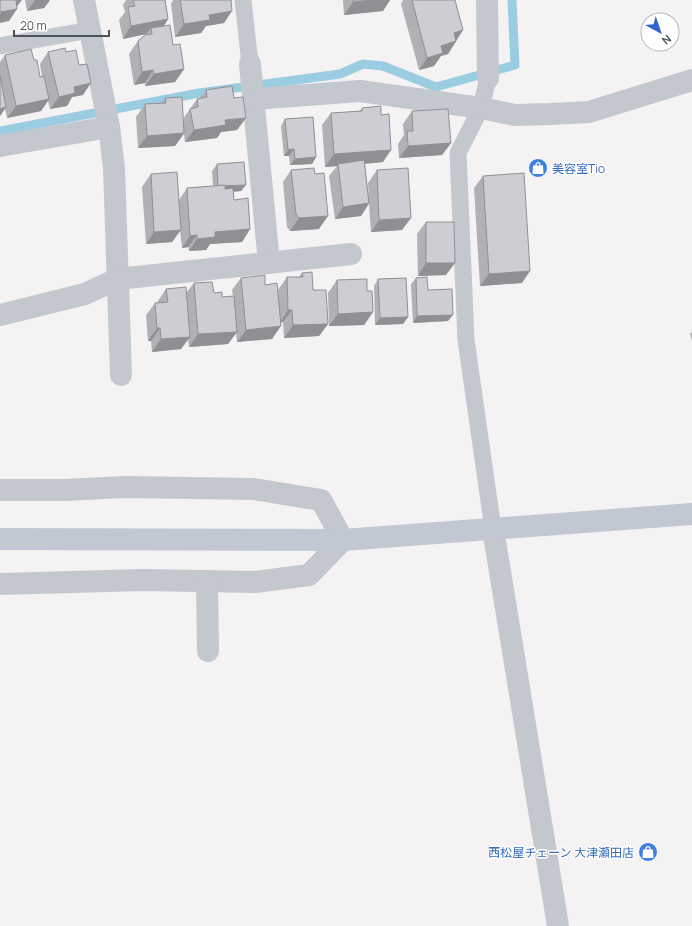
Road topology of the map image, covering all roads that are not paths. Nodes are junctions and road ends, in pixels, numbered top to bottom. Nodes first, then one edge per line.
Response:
1 (84, 0) edge
2 (244, 0) edge
3 (487, 0) edge
4 (90, 30) junction
5 (0, 46) edge
6 (250, 64) joint
7 (488, 78) joint
8 (692, 80) edge
9 (253, 98) junction
10 (481, 108) junction
11 (109, 126) junction
12 (0, 146) edge
13 (351, 254) dead end
14 (268, 263) junction
15 (117, 280) junction
16 (0, 315) edge
17 (121, 375) dead end
18 (0, 490) edge
19 (692, 514) edge
20 (494, 529) junction
21 (0, 539) edge
22 (343, 540) junction
23 (207, 581) junction
24 (0, 584) edge
25 (208, 651) dead end
26 (558, 926) edge

1 - 4 street
2 - 6 lane
3 - 7 street
4 - 5 lane
4 - 11 street
6 - 9 street
7 - 10 lane
8 - 10 street
9 - 10 street
9 - 14 street
10 - 20 lane
11 - 12 street
11 - 15 street
13 - 14 street
14 - 15 street
15 - 16 street
15 - 17 street
18 - 22 street
19 - 20 street
20 - 22 street
20 - 26 street
21 - 22 street
22 - 23 street
23 - 24 street
23 - 25 street

